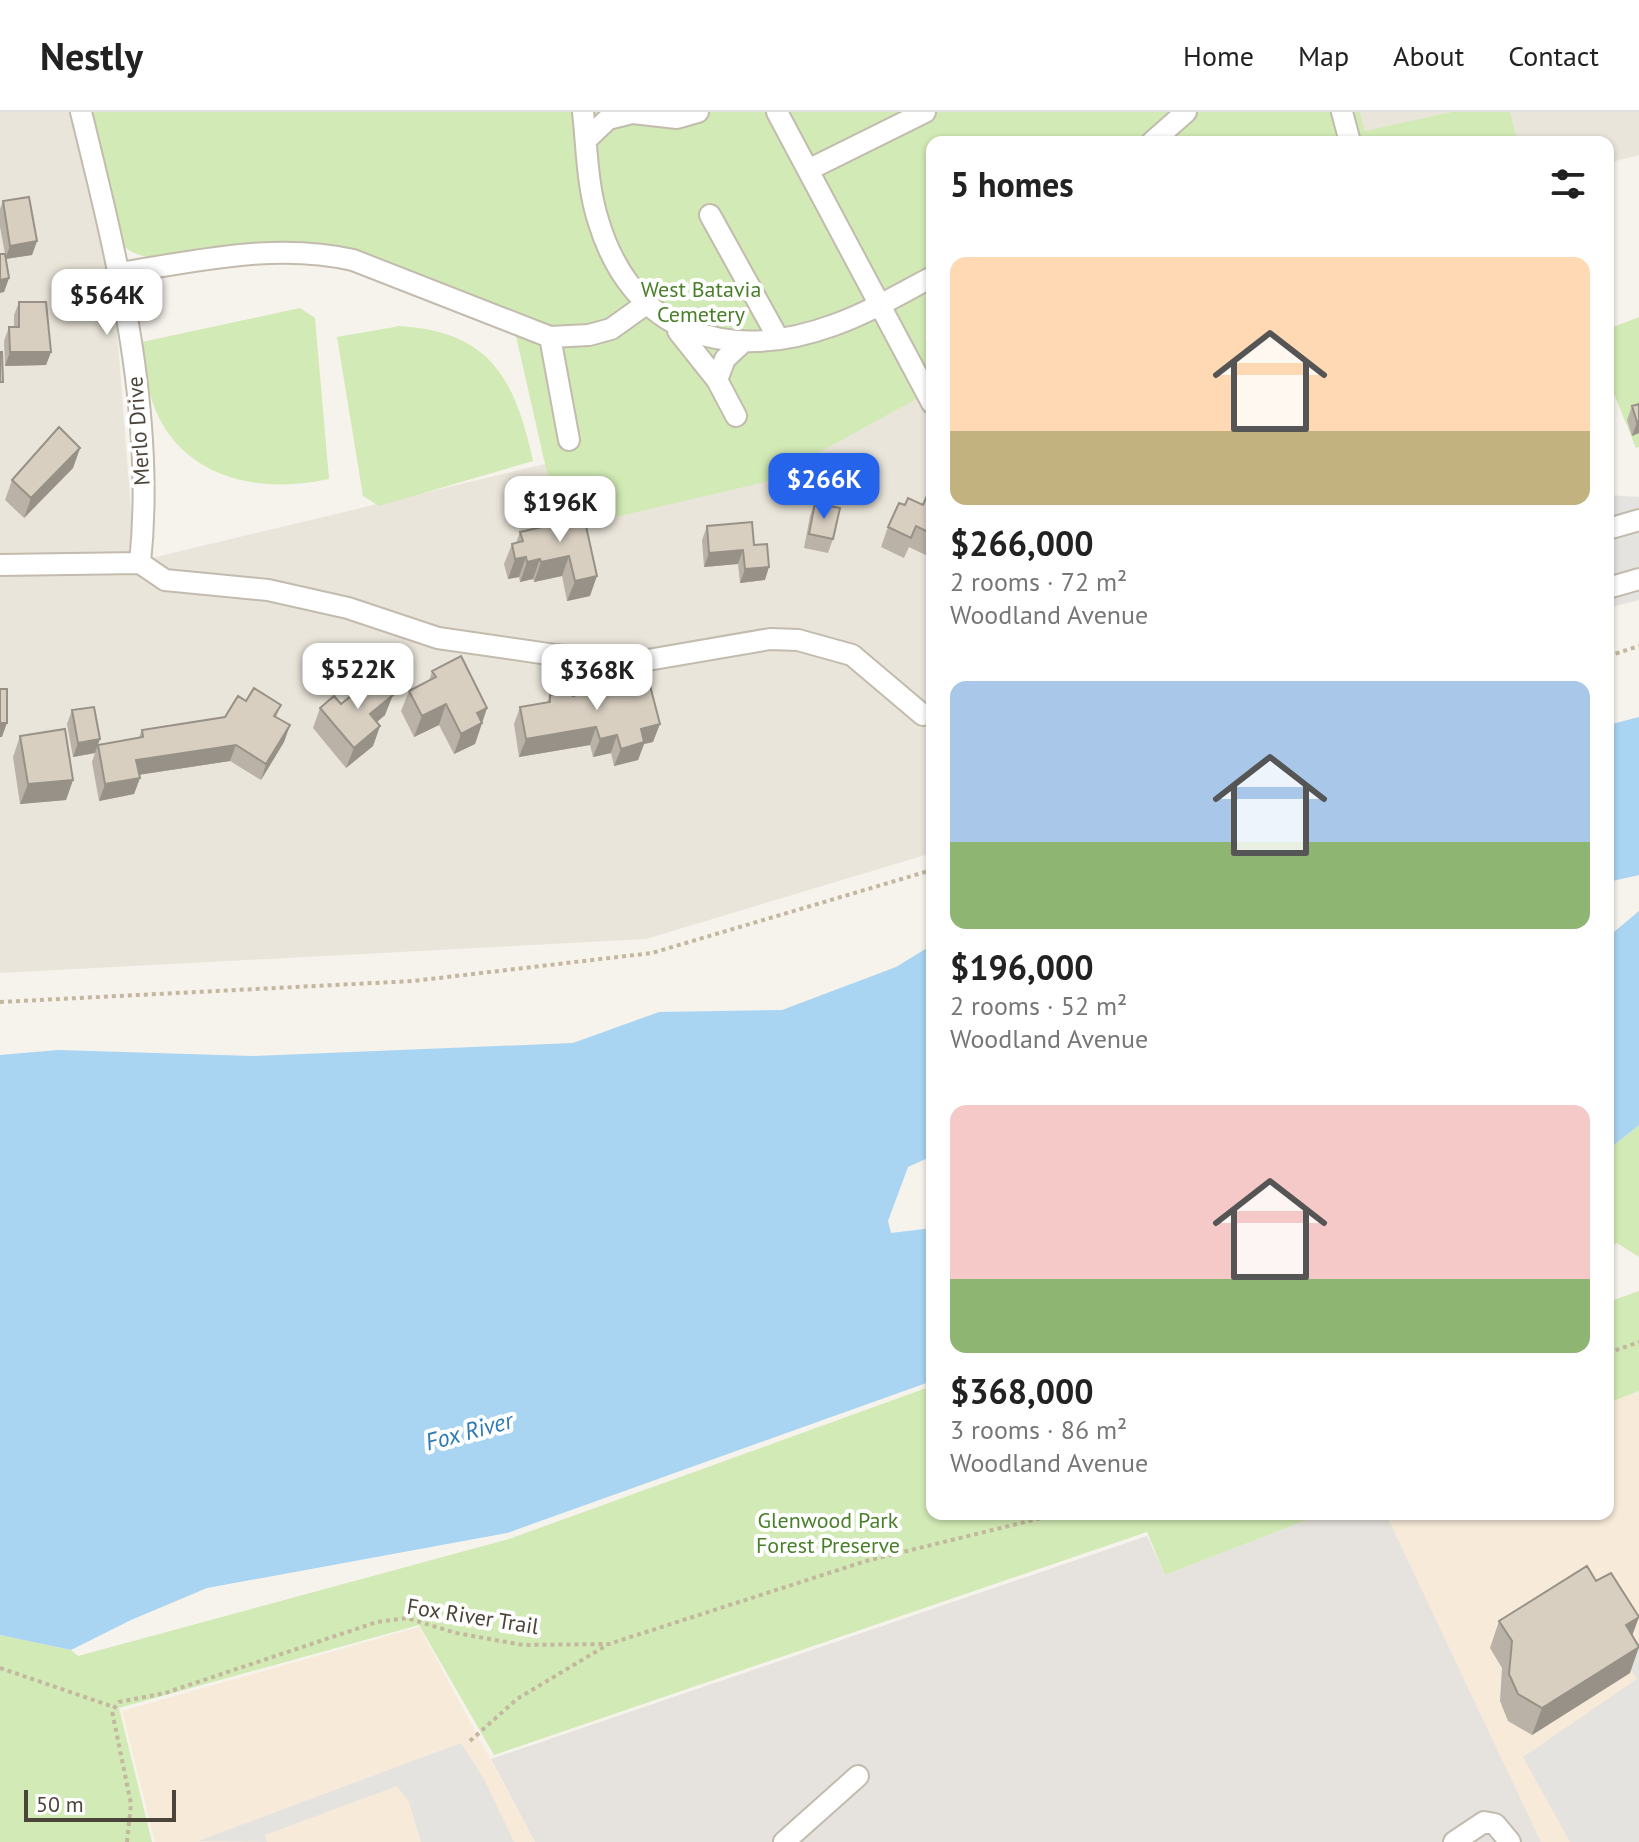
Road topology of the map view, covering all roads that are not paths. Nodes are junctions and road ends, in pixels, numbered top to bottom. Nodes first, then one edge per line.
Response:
1 (81, 112) edge
2 (583, 112) edge
3 (698, 112) edge
4 (925, 112) edge
5 (1186, 112) edge
6 (1342, 112) edge
7 (626, 113) edge
8 (784, 114) edge
9 (1159, 136) edge
10 (1348, 136) edge
11 (586, 140) junction
12 (808, 170) junction
13 (710, 215) dead end
14 (120, 273) junction
15 (926, 280) edge
16 (646, 304) junction
17 (880, 305) junction
18 (670, 323) junction
19 (550, 337) junction
20 (778, 338) junction
21 (743, 342) junction
22 (717, 380) junction
23 (926, 392) edge
24 (736, 416) dead end
25 (569, 440) dead end
26 (1639, 520) edge
27 (1614, 527) edge
28 (140, 563) junction
29 (0, 565) edge
30 (1639, 579) edge
31 (1614, 586) edge
32 (923, 715) dead end
33 (858, 1776) dead end
34 (784, 1842) edge
35 (1454, 1842) edge
36 (1510, 1842) edge

1 - 14 street, Merlo Drive
2 - 11 street
3 - 7 street
4 - 12 street
5 - 9 street
6 - 10 street
7 - 11 street
8 - 12 street
11 - 16 street
12 - 17 street
13 - 20 street
14 - 19 street
14 - 28 street, Merlo Drive
15 - 17 street
16 - 18 street
16 - 19 street
17 - 20 street
17 - 23 street
18 - 21 street
18 - 22 street
19 - 25 street
20 - 21 street
21 - 22 street
22 - 24 street
26 - 27 street
28 - 29 street
28 - 32 street
30 - 31 street
33 - 34 street
35 - 36 street

